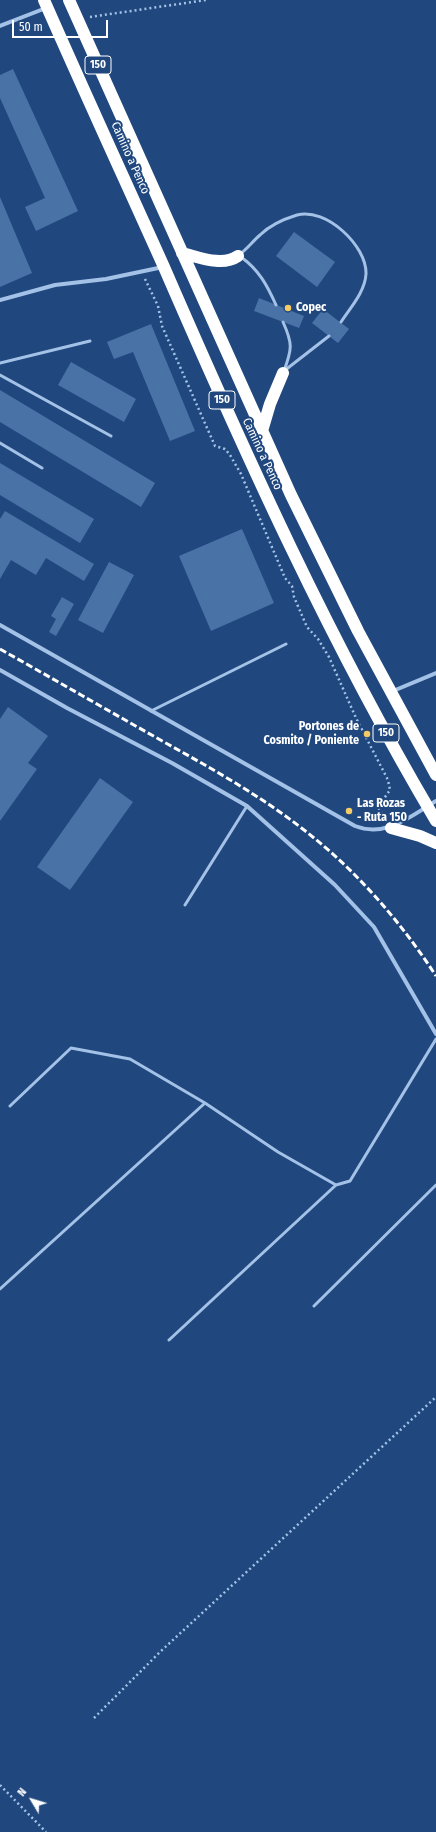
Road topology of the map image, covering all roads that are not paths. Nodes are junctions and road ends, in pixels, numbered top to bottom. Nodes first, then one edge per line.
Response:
1 (69, 0) edge
2 (45, 4) edge
3 (0, 26) edge
4 (182, 253) junction
5 (238, 256) junction
6 (163, 267) junction
7 (0, 300) edge
8 (276, 305) dead end
9 (284, 322) dead end
10 (341, 322) dead end
11 (329, 336) dead end
12 (90, 341) dead end
13 (0, 363) edge
14 (283, 372) junction
15 (0, 375) edge
16 (262, 431) junction
17 (111, 436) dead end
18 (0, 443) edge
19 (42, 468) dead end
20 (0, 626) edge
21 (286, 644) dead end
22 (0, 670) edge
23 (436, 673) edge
24 (390, 692) junction
25 (151, 711) junction
26 (436, 775) edge
27 (432, 804) edge
28 (247, 806) junction
29 (436, 821) edge
30 (391, 828) junction
31 (436, 843) edge
32 (185, 905) dead end
33 (436, 1034) edge
34 (436, 1039) edge
35 (205, 1103) junction
36 (10, 1106) dead end
37 (336, 1185) junction
38 (436, 1185) edge
39 (0, 1289) edge
40 (314, 1306) dead end
41 (169, 1340) dead end

1 - 4 highway, Camino a Penco / 150
2 - 3 street
2 - 6 highway, Camino a Penco / 150
4 - 5 highway
4 - 16 highway, Camino a Penco / 150
5 - 8 lane
5 - 10 lane
6 - 7 street
6 - 27 highway, Camino a Penco / 150
9 - 14 lane
11 - 14 lane
12 - 13 lane
14 - 16 highway
15 - 17 lane
16 - 24 highway, Camino a Penco / 150
18 - 19 lane
20 - 25 street
21 - 25 lane
22 - 28 street
23 - 24 street
24 - 26 highway, Camino a Penco / 150
25 - 30 street
27 - 29 highway, Camino a Penco / 150
27 - 30 street
28 - 32 lane
28 - 33 street
30 - 31 highway
34 - 37 lane
35 - 36 lane
35 - 37 lane
35 - 39 lane
37 - 41 lane
38 - 40 lane

